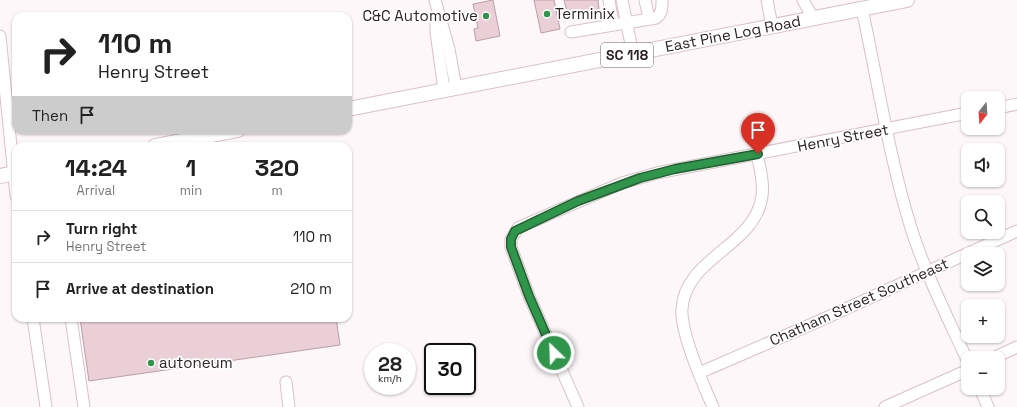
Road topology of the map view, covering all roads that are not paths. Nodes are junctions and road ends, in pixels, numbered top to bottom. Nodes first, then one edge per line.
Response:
1 (434, 0) edge
2 (609, 0) edge
3 (622, 0) edge
4 (645, 0) edge
5 (766, 0) edge
6 (803, 0) edge
7 (907, 0) edge
8 (662, 1) dead end
9 (862, 9) junction
10 (813, 18) junction
11 (649, 19) junction
12 (627, 22) junction
13 (613, 24) junction
14 (772, 26) junction
15 (571, 32) dead end
16 (0, 36) edge
17 (633, 54) junction
18 (450, 89) junction
19 (1017, 104) edge
20 (1005, 107) edge
21 (352, 108) edge
22 (3, 109) edge
23 (961, 114) edge
24 (888, 129) junction
25 (217, 134) edge
26 (176, 142) edge
27 (758, 154) junction
28 (10, 174) edge
29 (1017, 231) edge
30 (927, 272) junction
31 (34, 322) edge
32 (72, 322) edge
33 (1017, 347) edge
34 (963, 351) edge
35 (1005, 352) edge
36 (699, 372) junction
37 (961, 373) edge
38 (286, 382) dead end
39 (983, 395) edge
40 (46, 407) edge
41 (84, 407) edge
42 (289, 407) edge
43 (578, 407) edge
44 (713, 407) edge
45 (885, 407) edge
46 (988, 407) edge

1 - 18 street
2 - 13 street
3 - 12 street
4 - 11 street
5 - 14 street
6 - 10 street
7 - 9 main road, East Pine Log Road / SC 118
8 - 11 street
9 - 10 main road, East Pine Log Road / SC 118
9 - 24 street
10 - 14 main road, East Pine Log Road / SC 118
11 - 12 street
12 - 13 street
12 - 17 street
13 - 15 street
14 - 17 main road, East Pine Log Road / SC 118
16 - 22 street
17 - 18 main road, East Pine Log Road / SC 118
18 - 21 main road, East Pine Log Road / SC 118
19 - 20 street
22 - 28 street
23 - 24 street, Henry Street
24 - 27 street, Henry Street
24 - 30 street
25 - 26 main road
27 - 36 street
27 - 43 street, Henry Street
29 - 30 street, Chatham Street Southeast
30 - 34 street
30 - 36 street, Chatham Street Southeast
31 - 40 street
32 - 41 street
33 - 35 street
36 - 44 street
37 - 45 street
38 - 42 street
39 - 46 street

